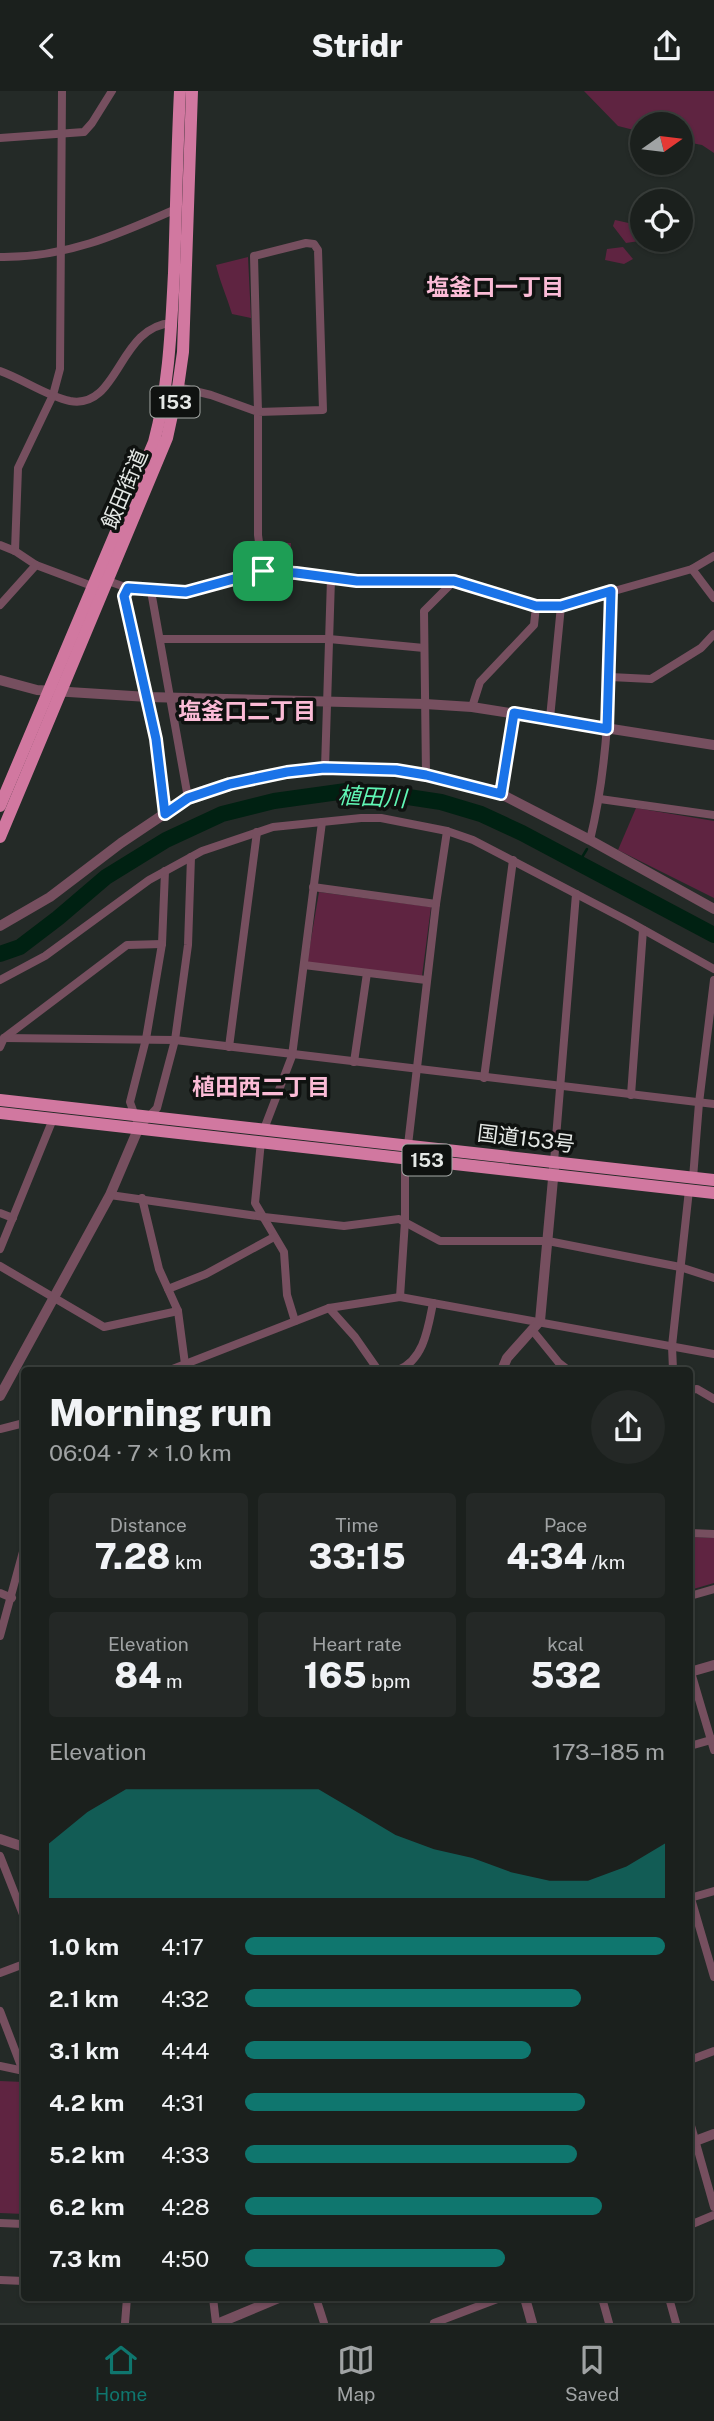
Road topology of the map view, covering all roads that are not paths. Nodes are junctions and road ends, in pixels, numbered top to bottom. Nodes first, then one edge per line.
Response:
1 (62, 91) edge
2 (112, 91) edge
3 (180, 91) edge
4 (192, 91) edge
5 (62, 134) junction
6 (0, 138) edge
7 (176, 209) junction
8 (60, 253) junction
9 (0, 257) edge
10 (172, 323) junction
11 (0, 370) edge
12 (178, 387) junction
13 (53, 395) junction
14 (258, 412) junction
15 (0, 545) edge
16 (15, 551) junction
17 (714, 556) edge
18 (36, 565) junction
19 (691, 569) junction
20 (263, 571) junction
21 (331, 579) junction
22 (108, 581) junction
23 (454, 581) junction
24 (92, 586) junction
25 (128, 588) junction
26 (151, 591) junction
27 (611, 591) junction
28 (714, 598) edge
29 (0, 605) edge
30 (536, 606) junction
31 (561, 606) junction
32 (714, 634) edge
33 (160, 639) junction
34 (329, 639) junction
35 (424, 648) junction
36 (610, 677) junction
37 (0, 680) edge
38 (55, 691) junction
39 (171, 696) junction
40 (148, 697) junction
41 (327, 701) junction
42 (425, 704) junction
43 (472, 707) junction
44 (514, 713) junction
45 (550, 718) junction
46 (607, 729) junction
47 (714, 745) edge
48 (324, 768) junction
49 (426, 775) junction
50 (501, 794) junction
51 (188, 798) junction
52 (600, 799) junction
53 (0, 806) edge
54 (165, 814) junction
55 (714, 815) edge
56 (322, 822) junction
57 (447, 831) junction
58 (257, 832) junction
59 (0, 837) edge
60 (590, 839) junction
61 (191, 857) junction
62 (513, 860) junction
63 (165, 871) junction
64 (313, 887) junction
65 (576, 894) junction
66 (436, 904) junction
67 (714, 909) edge
68 (0, 926) edge
69 (643, 930) junction
70 (162, 944) junction
71 (304, 965) junction
72 (714, 969) edge
73 (367, 973) junction
74 (0, 980) edge
75 (426, 980) junction
76 (714, 980) edge
77 (4, 1038) junction
78 (146, 1039) junction
79 (175, 1040) junction
80 (0, 1047) edge
81 (229, 1047) junction
82 (292, 1056) junction
83 (354, 1062) junction
84 (416, 1069) junction
85 (484, 1077) junction
86 (560, 1087) junction
87 (631, 1095) junction
88 (0, 1100) edge
89 (699, 1103) junction
90 (714, 1104) edge
91 (0, 1113) edge
92 (133, 1114) junction
93 (149, 1115) junction
94 (53, 1119) junction
95 (139, 1128) junction
96 (263, 1135) junction
97 (406, 1151) junction
98 (554, 1169) junction
99 (714, 1180) edge
100 (691, 1184) junction
101 (714, 1193) edge
102 (110, 1195) junction
103 (142, 1198) junction
104 (0, 1213) edge
105 (264, 1217) junction
106 (13, 1218) junction
107 (405, 1221) junction
108 (274, 1237) junction
109 (548, 1241) junction
110 (0, 1249) edge
111 (0, 1266) edge
112 (680, 1267) junction
113 (714, 1278) edge
114 (168, 1289) junction
115 (400, 1297) junction
116 (54, 1299) junction
117 (433, 1303) junction
118 (329, 1308) junction
119 (178, 1311) junction
120 (295, 1321) junction
121 (540, 1321) junction
122 (533, 1331) junction
123 (672, 1346) junction
124 (714, 1354) edge
125 (185, 1364) junction
126 (178, 1367) edge
127 (375, 1367) edge
128 (406, 1367) edge
129 (504, 1367) edge
130 (564, 1367) edge
131 (673, 1367) edge
132 (693, 1390) edge
133 (0, 1396) edge
134 (714, 1399) edge
135 (21, 1424) edge
136 (0, 1429) edge
137 (693, 1533) edge
138 (714, 1534) edge
139 (21, 1560) edge
140 (714, 1589) edge
141 (0, 1594) edge
142 (693, 1595) edge
143 (12, 1598) junction
144 (0, 1636) edge
145 (714, 1665) edge
146 (693, 1670) edge
147 (693, 1680) edge
148 (712, 1739) edge
149 (693, 1745) edge
150 (714, 1750) edge
151 (0, 1839) edge
152 (21, 1846) edge
153 (0, 1856) edge
154 (714, 1891) edge
155 (693, 1896) edge
156 (693, 1907) edge
157 (21, 1909) edge
158 (21, 1965) edge
159 (0, 1973) edge
160 (714, 1977) edge
161 (0, 2011) edge
162 (714, 2051) edge
163 (693, 2059) edge
164 (21, 2064) edge
165 (0, 2066) edge
166 (21, 2070) edge
167 (714, 2134) edge
168 (693, 2142) edge
169 (693, 2145) edge
170 (714, 2207) edge
171 (714, 2215) edge
172 (0, 2223) edge
173 (21, 2224) edge
174 (693, 2224) edge
175 (0, 2280) edge
176 (21, 2281) edge
177 (128, 2301) edge
178 (213, 2301) edge
179 (272, 2301) edge
180 (317, 2301) edge
181 (494, 2301) edge
182 (526, 2301) edge
183 (603, 2301) edge
184 (670, 2301) edge
185 (457, 2319) edge
186 (125, 2323) edge
187 (217, 2323) edge
188 (324, 2323) edge
189 (434, 2323) edge
190 (532, 2323) edge
191 (609, 2323) edge
192 (676, 2323) edge

1 - 5 street
2 - 5 street
3 - 7 highway, 飯田街道 / 153
4 - 12 highway, 飯田街道 / 153
5 - 6 street
5 - 8 street
7 - 8 street
7 - 10 highway, 飯田街道 / 153
8 - 9 street
8 - 13 street
10 - 13 street
10 - 24 highway, 飯田街道 / 153
11 - 13 street
12 - 14 street
12 - 22 highway, 飯田街道 / 153
13 - 16 street
14 - 14 street
14 - 20 street
15 - 16 street
16 - 18 street
17 - 19 street
18 - 24 street
18 - 29 street
19 - 27 street
19 - 28 street
20 - 21 street
20 - 26 street
21 - 23 street
21 - 34 street
22 - 24 street
22 - 25 street
22 - 38 highway, 飯田街道 / 153
23 - 30 street
23 - 35 street
24 - 38 highway, 飯田街道 / 153
25 - 26 street
25 - 40 street
26 - 33 street
27 - 31 street
27 - 36 street
30 - 31 street
30 - 43 street
31 - 45 street
32 - 36 street
33 - 34 street
33 - 39 street
34 - 35 street
34 - 41 street
35 - 42 street
36 - 46 street
37 - 38 street
38 - 40 street
38 - 53 highway, 飯田街道 / 153
38 - 59 highway, 飯田街道 / 153
39 - 40 street
39 - 41 street
39 - 51 street
40 - 54 street
41 - 42 street
41 - 48 street
42 - 43 street
42 - 49 street
43 - 44 street
44 - 45 street
44 - 50 street
45 - 46 street
46 - 47 street
46 - 52 street
48 - 49 street
48 - 51 street
49 - 50 street
50 - 60 street
51 - 54 street
52 - 55 street
52 - 60 street
54 - 68 street
56 - 57 street
56 - 58 street
56 - 64 street
57 - 62 street
57 - 66 street
58 - 61 street
58 - 81 street
60 - 67 street
61 - 63 street
61 - 79 street
62 - 65 street
62 - 85 street
63 - 70 street
63 - 74 street
64 - 66 street
64 - 71 street
65 - 69 street
65 - 86 street
66 - 75 street
69 - 72 street
69 - 87 street
70 - 77 street
70 - 78 street
71 - 73 street
71 - 82 street
73 - 75 street
73 - 83 street
75 - 84 street
76 - 89 street
77 - 78 street
77 - 80 street
78 - 79 street
78 - 92 street
79 - 81 street
79 - 93 street
81 - 82 street
82 - 83 street
82 - 96 street
83 - 84 street
84 - 85 street
84 - 97 street
85 - 86 street
86 - 87 street
86 - 98 street
87 - 89 street
88 - 92 highway, 国道153号 / 153
89 - 90 street
89 - 100 street
91 - 94 highway, 国道153号 / 153
92 - 93 highway, 国道153号 / 153
92 - 95 street
93 - 95 street
93 - 96 highway, 国道153号 / 153
94 - 95 highway, 国道153号 / 153
94 - 106 street
95 - 96 highway, 国道153号 / 153
95 - 102 street
96 - 97 highway, 国道153号 / 153
96 - 105 street
97 - 98 highway, 国道153号 / 153
97 - 107 street
98 - 100 highway, 国道153号 / 153
98 - 109 street
99 - 100 highway, 国道153号 / 153
100 - 101 highway, 国道153号 / 153
100 - 112 street
102 - 103 street
102 - 116 street
103 - 105 street
103 - 114 street
104 - 106 street
105 - 107 street
105 - 108 street
106 - 110 street
107 - 109 street
107 - 115 street
108 - 114 street
108 - 120 street
109 - 112 street
109 - 121 street
111 - 116 street
112 - 113 street
112 - 123 street
114 - 119 street
115 - 117 street
115 - 118 street
116 - 119 street
116 - 133 street
117 - 121 street
117 - 128 street
118 - 120 street
118 - 127 street
119 - 125 street
120 - 125 street
121 - 122 street
121 - 123 street
122 - 129 street
122 - 130 street
123 - 124 street
123 - 131 street
125 - 126 street
132 - 134 street
135 - 136 street
137 - 138 street
139 - 143 street
140 - 142 street
141 - 143 street
143 - 144 street
145 - 146 street
147 - 148 street
148 - 149 street
148 - 150 street
151 - 152 street
153 - 157 street
154 - 155 street
156 - 160 street
158 - 159 street
161 - 164 street
162 - 163 street
165 - 166 street
167 - 168 street
169 - 170 street
171 - 174 street
172 - 173 street
175 - 176 street
177 - 186 street
178 - 187 street
179 - 187 street
180 - 188 street
181 - 185 street
182 - 190 street
183 - 191 street
184 - 192 street
185 - 189 street

